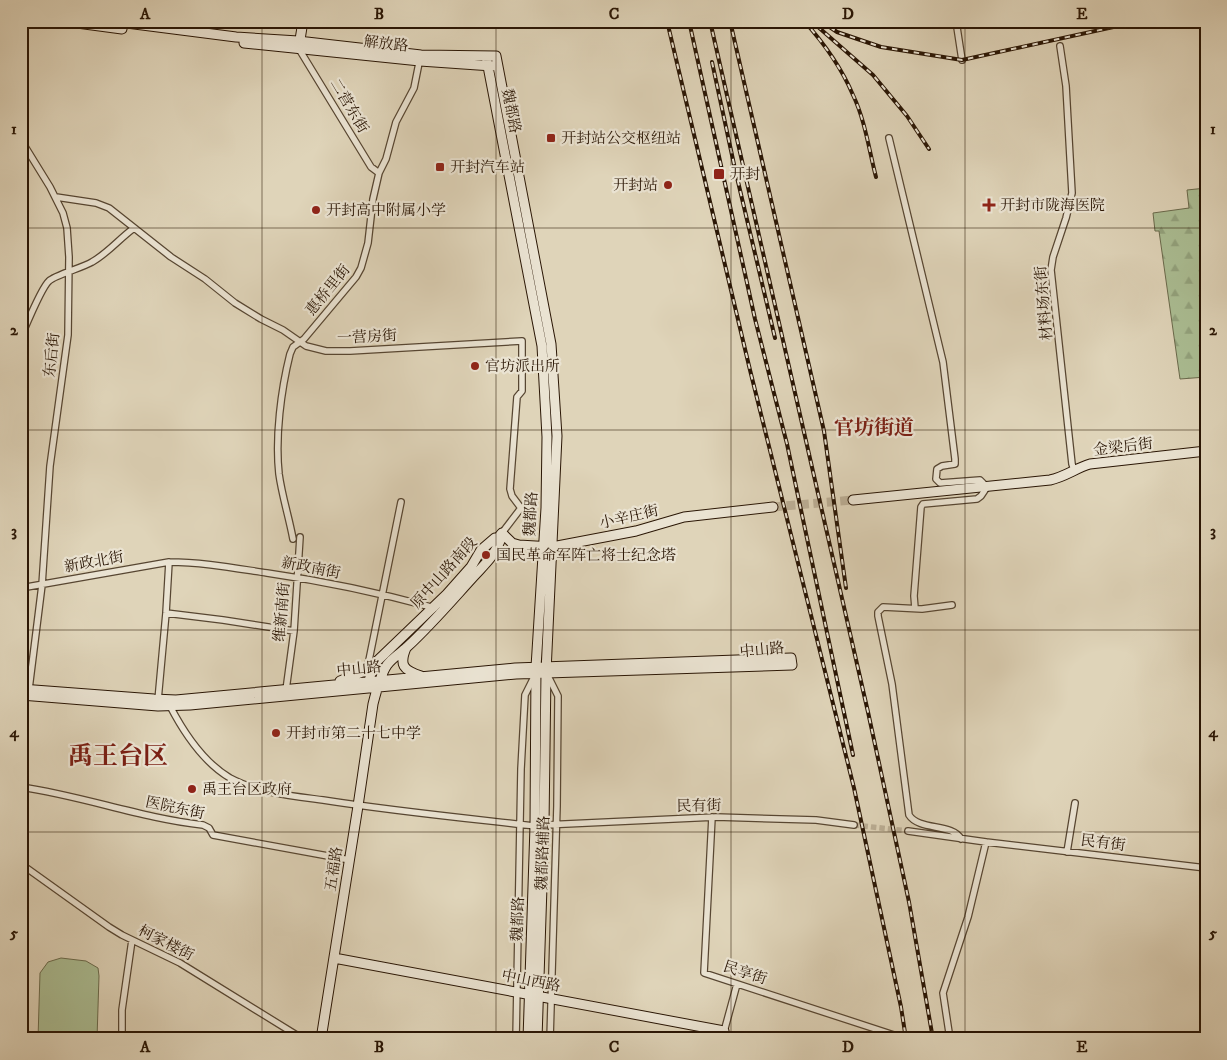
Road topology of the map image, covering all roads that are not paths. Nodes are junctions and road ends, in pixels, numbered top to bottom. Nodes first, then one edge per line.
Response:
1 (62, 21) edge
2 (111, 21) edge
3 (303, 21) edge
4 (956, 21) edge
5 (299, 45) junction
6 (1060, 46) dead end
7 (486, 56) junction
8 (496, 56) joint
9 (420, 58) junction
10 (962, 60) dead end
11 (488, 66) junction
12 (498, 66) junction
13 (889, 138) dead end
14 (21, 140) edge
15 (379, 173) junction
16 (56, 197) junction
17 (134, 228) junction
18 (69, 272) junction
19 (21, 338) edge
20 (300, 342) junction
21 (1206, 451) edge
22 (1074, 470) junction
23 (987, 487) junction
24 (853, 500) tunnel mouth
25 (401, 502) dead end
26 (773, 508) tunnel mouth
27 (499, 536) junction
28 (296, 538) joint
29 (548, 547) junction
30 (170, 562) junction
31 (1206, 573) edge
32 (298, 578) junction
33 (1205, 582) edge
34 (42, 585) junction
35 (21, 588) edge
36 (382, 594) junction
37 (952, 605) dead end
38 (434, 608) junction
39 (915, 608) junction
40 (444, 611) junction
41 (166, 613) junction
42 (294, 631) junction
43 (406, 648) junction
44 (370, 667) junction
45 (541, 669) junction
46 (423, 676) junction
47 (379, 684) junction
48 (368, 685) junction
49 (318, 687) junction
50 (286, 690) junction
51 (24, 691) edge
52 (158, 700) junction
53 (373, 704) junction
54 (170, 706) junction
55 (21, 787) edge
56 (1075, 803) dead end
57 (358, 806) junction
58 (712, 818) junction
59 (521, 824) junction
60 (556, 824) junction
61 (854, 824) tunnel mouth
62 (539, 825) junction
63 (908, 831) tunnel mouth
64 (961, 839) junction
65 (986, 842) junction
66 (1067, 852) junction
67 (350, 860) junction
68 (21, 864) edge
69 (1206, 868) edge
70 (132, 940) junction
71 (334, 958) junction
72 (737, 984) junction
73 (517, 992) junction
74 (534, 996) junction
75 (551, 999) junction
76 (723, 1035) edge
77 (897, 1036) dead end
78 (122, 1039) edge
79 (303, 1039) edge
80 (321, 1039) edge
81 (516, 1039) edge
82 (528, 1039) edge
83 (537, 1039) edge
84 (550, 1039) edge
85 (950, 1039) edge

1 - 5 main road, 解放路
2 - 5 main road, 解放路
3 - 5 main road
4 - 10 street
5 - 9 main road, 解放路
5 - 15 street, 二营东街
6 - 22 street, 材料场东街
7 - 8 main road, 解放路
7 - 9 main road, 解放路
7 - 11 main road, 魏都路
8 - 12 main road, 魏都路
9 - 11 main road, 解放路
9 - 15 street, 惠桥里街
11 - 12 main road, 解放路
11 - 29 main road, 魏都路
12 - 29 main road, 魏都路
13 - 23 street
14 - 16 street, 东后街
15 - 20 street, 惠桥里街
16 - 17 street, 一营房街
16 - 18 street, 东后街
17 - 18 street
17 - 20 street, 一营房街
18 - 19 street
18 - 34 street, 东后街
20 - 27 street, 一营房街
20 - 28 street, 惠桥里街
21 - 22 main road, 金梁后街
22 - 23 main road, 金梁后街
23 - 24 main road
23 - 39 street
25 - 36 street
26 - 29 main road, 小辛庄街
27 - 29 main road, 小辛庄街
27 - 38 main road, 原中山路南段
27 - 40 main road, 原中山路南段
28 - 32 street, 维新南街
29 - 45 main road, 魏都路
30 - 32 street, 新政南街
30 - 34 street, 新政北街
30 - 41 street
31 - 33 street
32 - 36 street, 新政南街
32 - 42 street, 维新南街
34 - 35 street, 新政北街
34 - 51 street, 东后街
36 - 38 street, 新政南街
36 - 44 street
37 - 39 street
38 - 40 street, 新政南街
38 - 44 main road, 原中山路南段
39 - 64 street
40 - 43 main road, 原中山路南段
41 - 42 street
41 - 52 street
42 - 50 street, 维新南街
43 - 46 main road
43 - 47 main road, 原中山路南段
44 - 48 main road
44 - 49 main road
45 - 45 main road, 中山路
45 - 46 main road, 中山路
45 - 47 main road, 中山路
45 - 59 street, 魏都路辅路
45 - 60 street, 魏都路辅路
45 - 62 main road, 魏都路
46 - 47 main road, 中山路
47 - 48 main road, 中山路
47 - 53 main road, 原中山路南段
48 - 49 main road, 中山路
48 - 53 main road
48 - 54 main road, 中山路
49 - 50 main road, 中山路
50 - 52 main road, 中山路
51 - 52 main road, 中山路
51 - 54 main road, 中山路
53 - 57 main road, 五福路
54 - 57 street, 民有街
55 - 67 street, 医院东街
56 - 66 street
57 - 59 street, 民有街
57 - 67 main road, 五福路
58 - 60 street, 民有街
58 - 61 street, 民有街
58 - 72 street, 民享街
59 - 62 street, 民有街
59 - 73 street, 魏都路辅路
60 - 62 street, 民有街
60 - 75 street, 魏都路辅路
62 - 74 main road, 魏都路
63 - 64 street, 民有街
64 - 65 street, 民有街
65 - 66 street, 民有街
65 - 85 street
66 - 69 street, 民有街
67 - 71 main road, 五福路
68 - 70 street, 柯家楼街
70 - 78 street
70 - 79 street, 柯家楼街
71 - 73 main road, 中山西路
71 - 80 main road, 五福路
72 - 76 street
72 - 77 street, 民享街
73 - 74 main road, 中山西路
73 - 81 street, 魏都路辅路
74 - 75 main road, 中山西路
74 - 82 main road, 魏都路
74 - 83 main road, 魏都路
75 - 76 main road, 中山西路
75 - 84 street, 魏都路辅路

